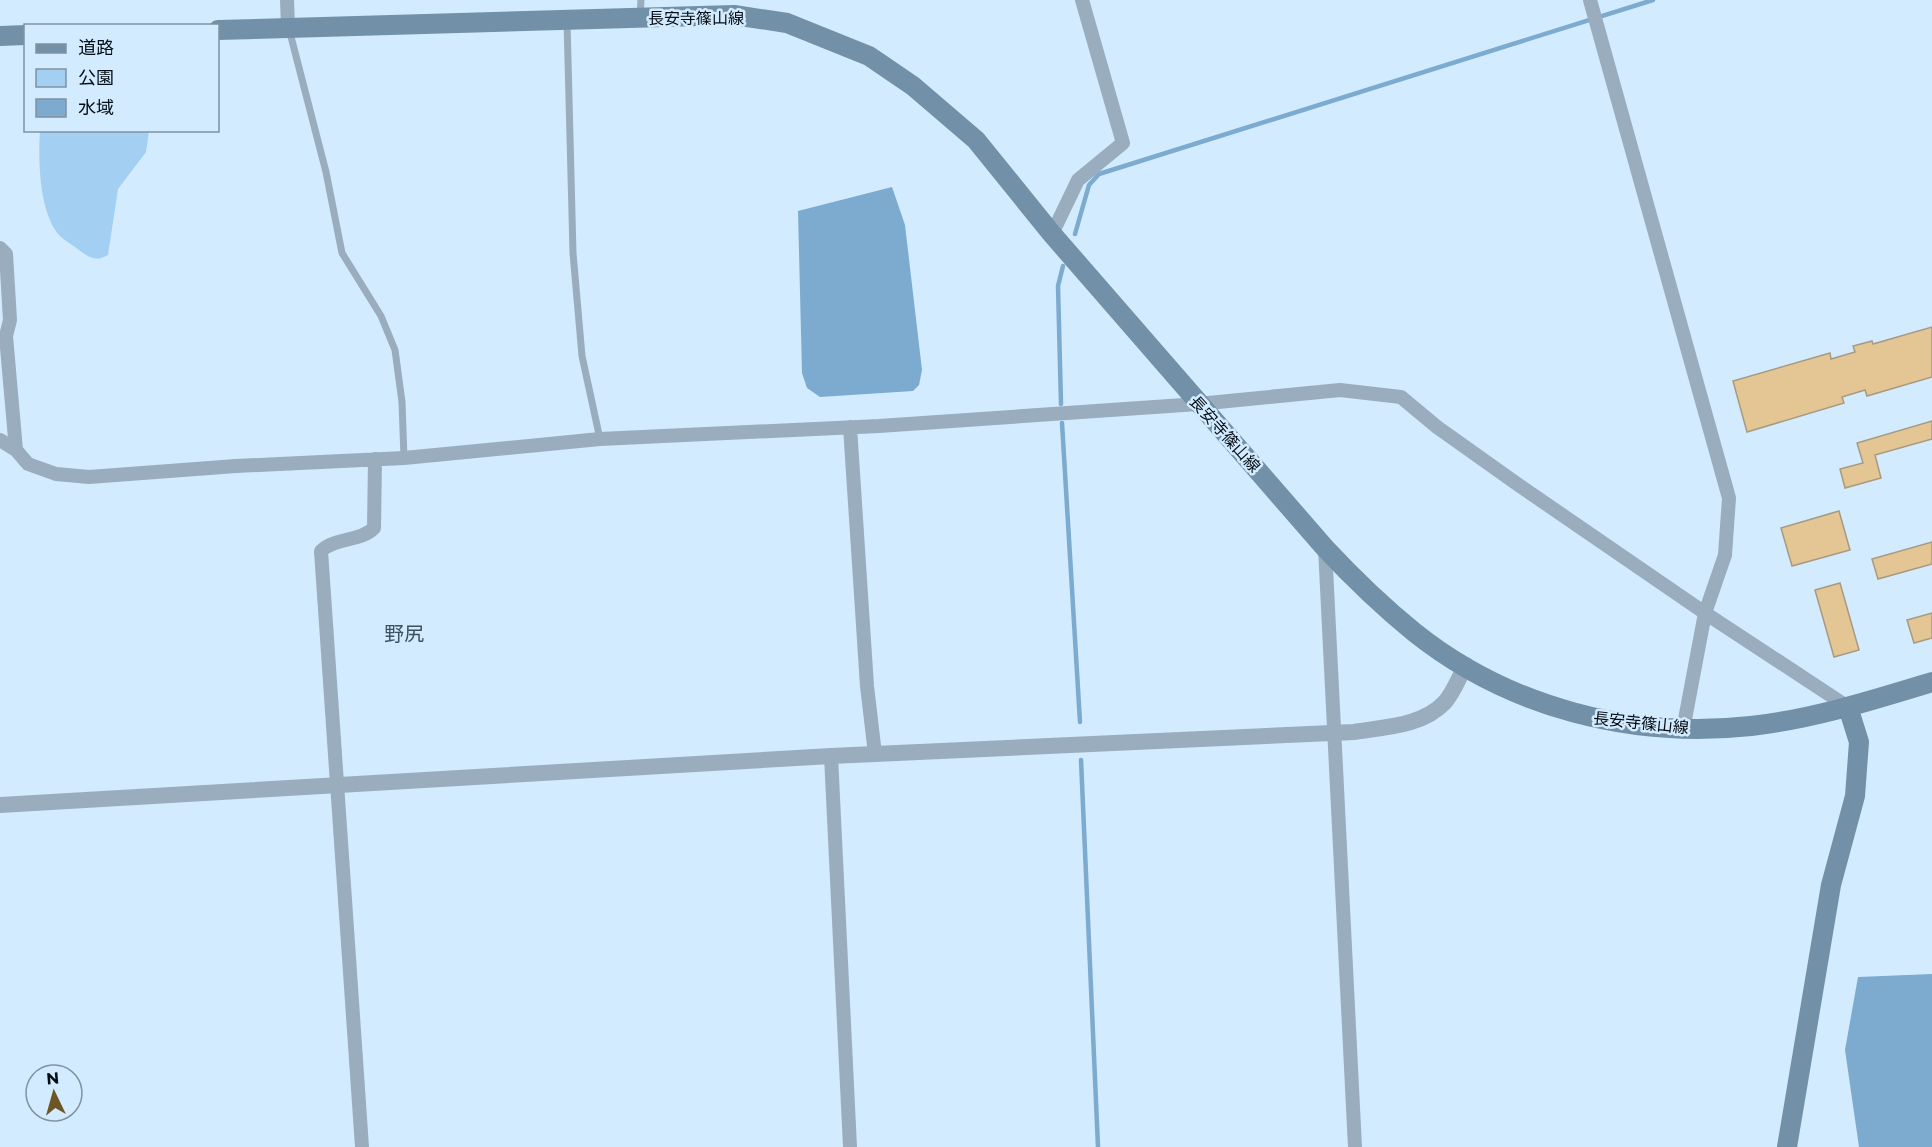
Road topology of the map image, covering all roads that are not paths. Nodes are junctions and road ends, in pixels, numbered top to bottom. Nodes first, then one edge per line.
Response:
1 (286, 0) edge
2 (1082, 0) edge
3 (1590, 0) edge
4 (640, 9) edge
5 (567, 20) junction
6 (288, 27) junction
7 (219, 30) edge
8 (24, 35) edge
9 (0, 36) edge
10 (1052, 234) junction
11 (0, 248) edge
12 (1198, 404) junction
13 (850, 427) junction
14 (600, 439) junction
15 (0, 440) edge
16 (16, 450) junction
17 (375, 459) junction
18 (404, 459) junction
19 (1325, 548) junction
20 (1705, 613) junction
21 (1466, 665) junction
22 (1932, 682) edge
23 (1848, 707) junction
24 (1683, 730) junction
25 (1336, 733) junction
26 (875, 754) junction
27 (831, 756) junction
28 (337, 784) junction
29 (0, 806) edge
30 (362, 1147) edge
31 (850, 1147) edge
32 (1355, 1147) edge
33 (1787, 1147) edge

1 - 6 street
2 - 10 street
3 - 20 street
4 - 5 main road, 長安寺篠山線
4 - 10 main road, 長安寺篠山線
5 - 6 main road, 長安寺篠山線
5 - 14 lane
6 - 7 main road, 長安寺篠山線
6 - 18 lane
8 - 9 main road
10 - 12 main road, 長安寺篠山線
11 - 16 street
12 - 13 street
12 - 19 main road, 長安寺篠山線
12 - 20 street
13 - 14 street
13 - 26 street
14 - 18 street
15 - 16 street
16 - 17 street
17 - 18 street
17 - 28 street
19 - 21 main road, 長安寺篠山線
19 - 25 street
20 - 23 street
20 - 24 street
21 - 24 main road, 長安寺篠山線
21 - 25 street
22 - 23 main road, 長安寺篠山線
23 - 24 main road, 長安寺篠山線
23 - 33 main road
25 - 26 street
25 - 32 street
26 - 27 street
27 - 28 street
27 - 31 street
28 - 29 street
28 - 30 street

